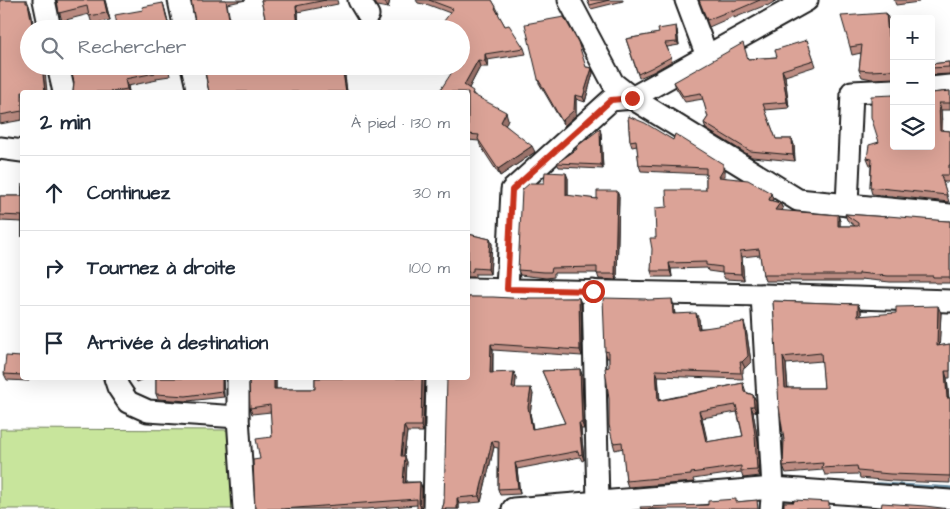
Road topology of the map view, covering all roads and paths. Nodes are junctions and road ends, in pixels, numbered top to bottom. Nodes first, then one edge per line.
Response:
1 (44, 0) edge
2 (179, 0) edge
3 (569, 0) edge
4 (686, 0) edge
5 (807, 0) edge
6 (48, 20) edge
7 (183, 20) edge
8 (707, 56) junction
9 (60, 75) edge
10 (194, 75) edge
11 (950, 86) edge
12 (935, 88) edge
13 (64, 90) edge
14 (198, 90) edge
15 (890, 90) edge
16 (632, 98) junction
17 (0, 148) edge
18 (20, 151) edge
19 (847, 205) junction
20 (950, 215) edge
21 (470, 288) edge
22 (507, 289) junction
23 (593, 291) junction
24 (762, 295) junction
25 (950, 301) edge
26 (116, 380) edge
27 (238, 380) edge
28 (437, 380) edge
29 (238, 417) junction
30 (773, 488) junction
31 (950, 501) edge
32 (598, 502) junction
33 (244, 509) edge
34 (434, 509) edge
35 (513, 509) edge
36 (772, 509) edge

1 - 6 street
2 - 7 street
3 - 16 street
4 - 8 street
5 - 8 street
8 - 16 street
9 - 13 street
10 - 14 street
11 - 12 street
15 - 19 street
16 - 19 street
16 - 22 street
17 - 18 street
19 - 20 street
21 - 22 street
22 - 23 street
23 - 24 street
23 - 32 street
24 - 25 street
24 - 30 street
26 - 29 street
27 - 29 street
28 - 34 street
29 - 33 street
30 - 31 street
30 - 32 street
30 - 36 street
32 - 35 street

